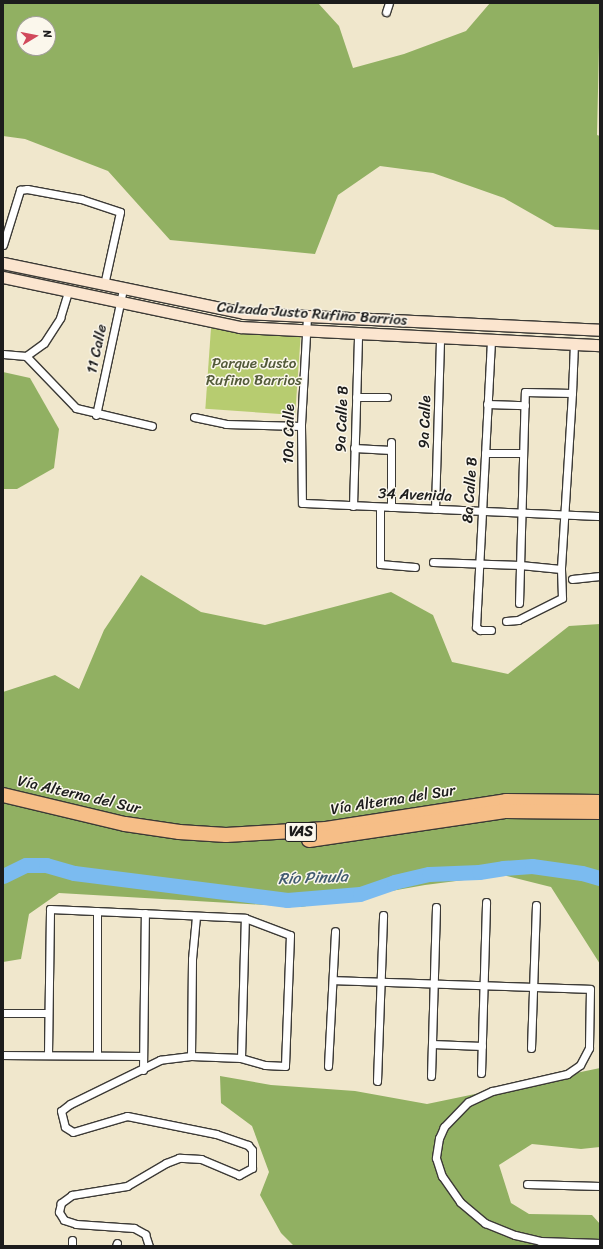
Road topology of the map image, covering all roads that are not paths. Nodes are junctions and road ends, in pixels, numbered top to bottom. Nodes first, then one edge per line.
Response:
1 (389, 3) edge
2 (386, 12) dead end
3 (3, 245) edge
4 (3, 263) edge
5 (3, 277) edge
6 (104, 285) junction
7 (123, 289) junction
8 (68, 292) junction
9 (120, 303) junction
10 (308, 317) junction
11 (307, 330) junction
12 (600, 330) edge
13 (358, 333) junction
14 (440, 337) junction
15 (491, 339) junction
16 (574, 344) junction
17 (600, 345) edge
18 (3, 354) edge
19 (26, 356) junction
20 (572, 393) junction
21 (356, 397) junction
22 (387, 397) dead end
23 (487, 404) junction
24 (525, 405) junction
25 (96, 415) junction
26 (194, 417) dead end
27 (152, 426) dead end
28 (301, 426) junction
29 (391, 442) dead end
30 (354, 448) junction
31 (391, 450) junction
32 (485, 453) junction
33 (523, 453) junction
34 (302, 503) joint
35 (353, 506) junction
36 (380, 507) junction
37 (391, 507) junction
38 (435, 509) junction
39 (481, 511) junction
40 (521, 512) junction
41 (564, 514) junction
42 (600, 516) edge
43 (433, 562) dead end
44 (478, 564) junction
45 (520, 564) junction
46 (415, 567) dead end
47 (561, 569) junction
48 (600, 576) edge
49 (572, 579) dead end
50 (519, 603) dead end
51 (506, 621) dead end
52 (491, 630) dead end
53 (3, 795) edge
54 (600, 802) edge
55 (3, 804) edge
56 (600, 812) edge
57 (486, 902) dead end
58 (536, 905) dead end
59 (436, 906) dead end
60 (97, 911) junction
61 (145, 914) junction
62 (383, 915) dead end
63 (196, 917) junction
64 (245, 918) junction
65 (335, 931) dead end
66 (333, 980) junction
67 (381, 981) junction
68 (434, 983) junction
69 (483, 985) junction
70 (533, 986) junction
71 (3, 1013) edge
72 (48, 1013) junction
73 (432, 1044) junction
74 (482, 1046) junction
75 (531, 1048) dead end
76 (48, 1054) junction
77 (3, 1055) edge
78 (97, 1055) junction
79 (142, 1056) junction
80 (191, 1056) junction
81 (241, 1058) junction
82 (328, 1066) dead end
83 (143, 1070) junction
84 (481, 1073) dead end
85 (430, 1076) dead end
86 (378, 1081) dead end
87 (527, 1184) dead end
88 (600, 1186) edge
89 (600, 1243) edge
90 (148, 1246) edge

1 - 2 street
3 - 6 street
4 - 6 street, Calzada Justo Rufino Barrios
5 - 8 street, Calzada Justo Rufino Barrios
6 - 7 street, Calzada Justo Rufino Barrios
7 - 9 street, 11 Calle
7 - 10 street, Calzada Justo Rufino Barrios
8 - 9 street, Calzada Justo Rufino Barrios
8 - 19 street
9 - 11 street, Calzada Justo Rufino Barrios
9 - 25 street, 11 Calle
10 - 11 street, 10a Calle
10 - 12 street, Calzada Justo Rufino Barrios
11 - 13 street, Calzada Justo Rufino Barrios
11 - 28 street, 10a Calle
13 - 14 street, Calzada Justo Rufino Barrios
13 - 21 street, 9a Calle B
14 - 15 street, Calzada Justo Rufino Barrios
14 - 38 street, 9a Calle
15 - 16 street, Calzada Justo Rufino Barrios
15 - 23 street, 8a Calle B
16 - 17 street, Calzada Justo Rufino Barrios
16 - 20 street
18 - 19 street
19 - 25 street
20 - 24 street
20 - 41 street
21 - 22 street
21 - 30 street, 9a Calle B
23 - 24 street
23 - 32 street, 8a Calle B
24 - 33 street
25 - 27 street
26 - 28 street
28 - 34 street, 10a Calle
29 - 31 street
30 - 31 street
30 - 35 street, 9a Calle B
31 - 37 street
32 - 33 street
32 - 39 street, 8a Calle B
33 - 40 street
34 - 35 street, 34 Avenida
35 - 36 street, 34 Avenida
36 - 37 street, 34 Avenida
36 - 46 street
37 - 38 street, 34 Avenida
38 - 39 street, 34 Avenida
39 - 40 street, 34 Avenida
39 - 44 street, 8a Calle B
40 - 41 street, 34 Avenida
40 - 45 street
41 - 42 street, 34 Avenida
41 - 47 street
43 - 44 street
44 - 45 street
44 - 52 street, 8a Calle B
45 - 47 street
45 - 50 street
47 - 51 street
48 - 49 street
53 - 54 highway, Vía Alterna del Sur / VAS
55 - 56 highway, Vía Alterna del Sur / VAS
57 - 69 street
58 - 70 street
59 - 68 street
60 - 61 street
60 - 72 street
60 - 78 street
61 - 63 street
61 - 79 street
62 - 67 street
63 - 64 street
63 - 80 street
64 - 81 street
64 - 81 street
65 - 66 street
66 - 67 street
66 - 82 street
67 - 68 street
67 - 86 street
68 - 69 street
68 - 73 street
69 - 70 street
69 - 74 street
70 - 75 street
70 - 89 street
71 - 72 street
72 - 76 street
73 - 74 street
73 - 85 street
74 - 84 street
76 - 77 street
76 - 78 street
78 - 79 street
79 - 83 street
80 - 81 street
80 - 83 street
83 - 90 street
87 - 88 street

